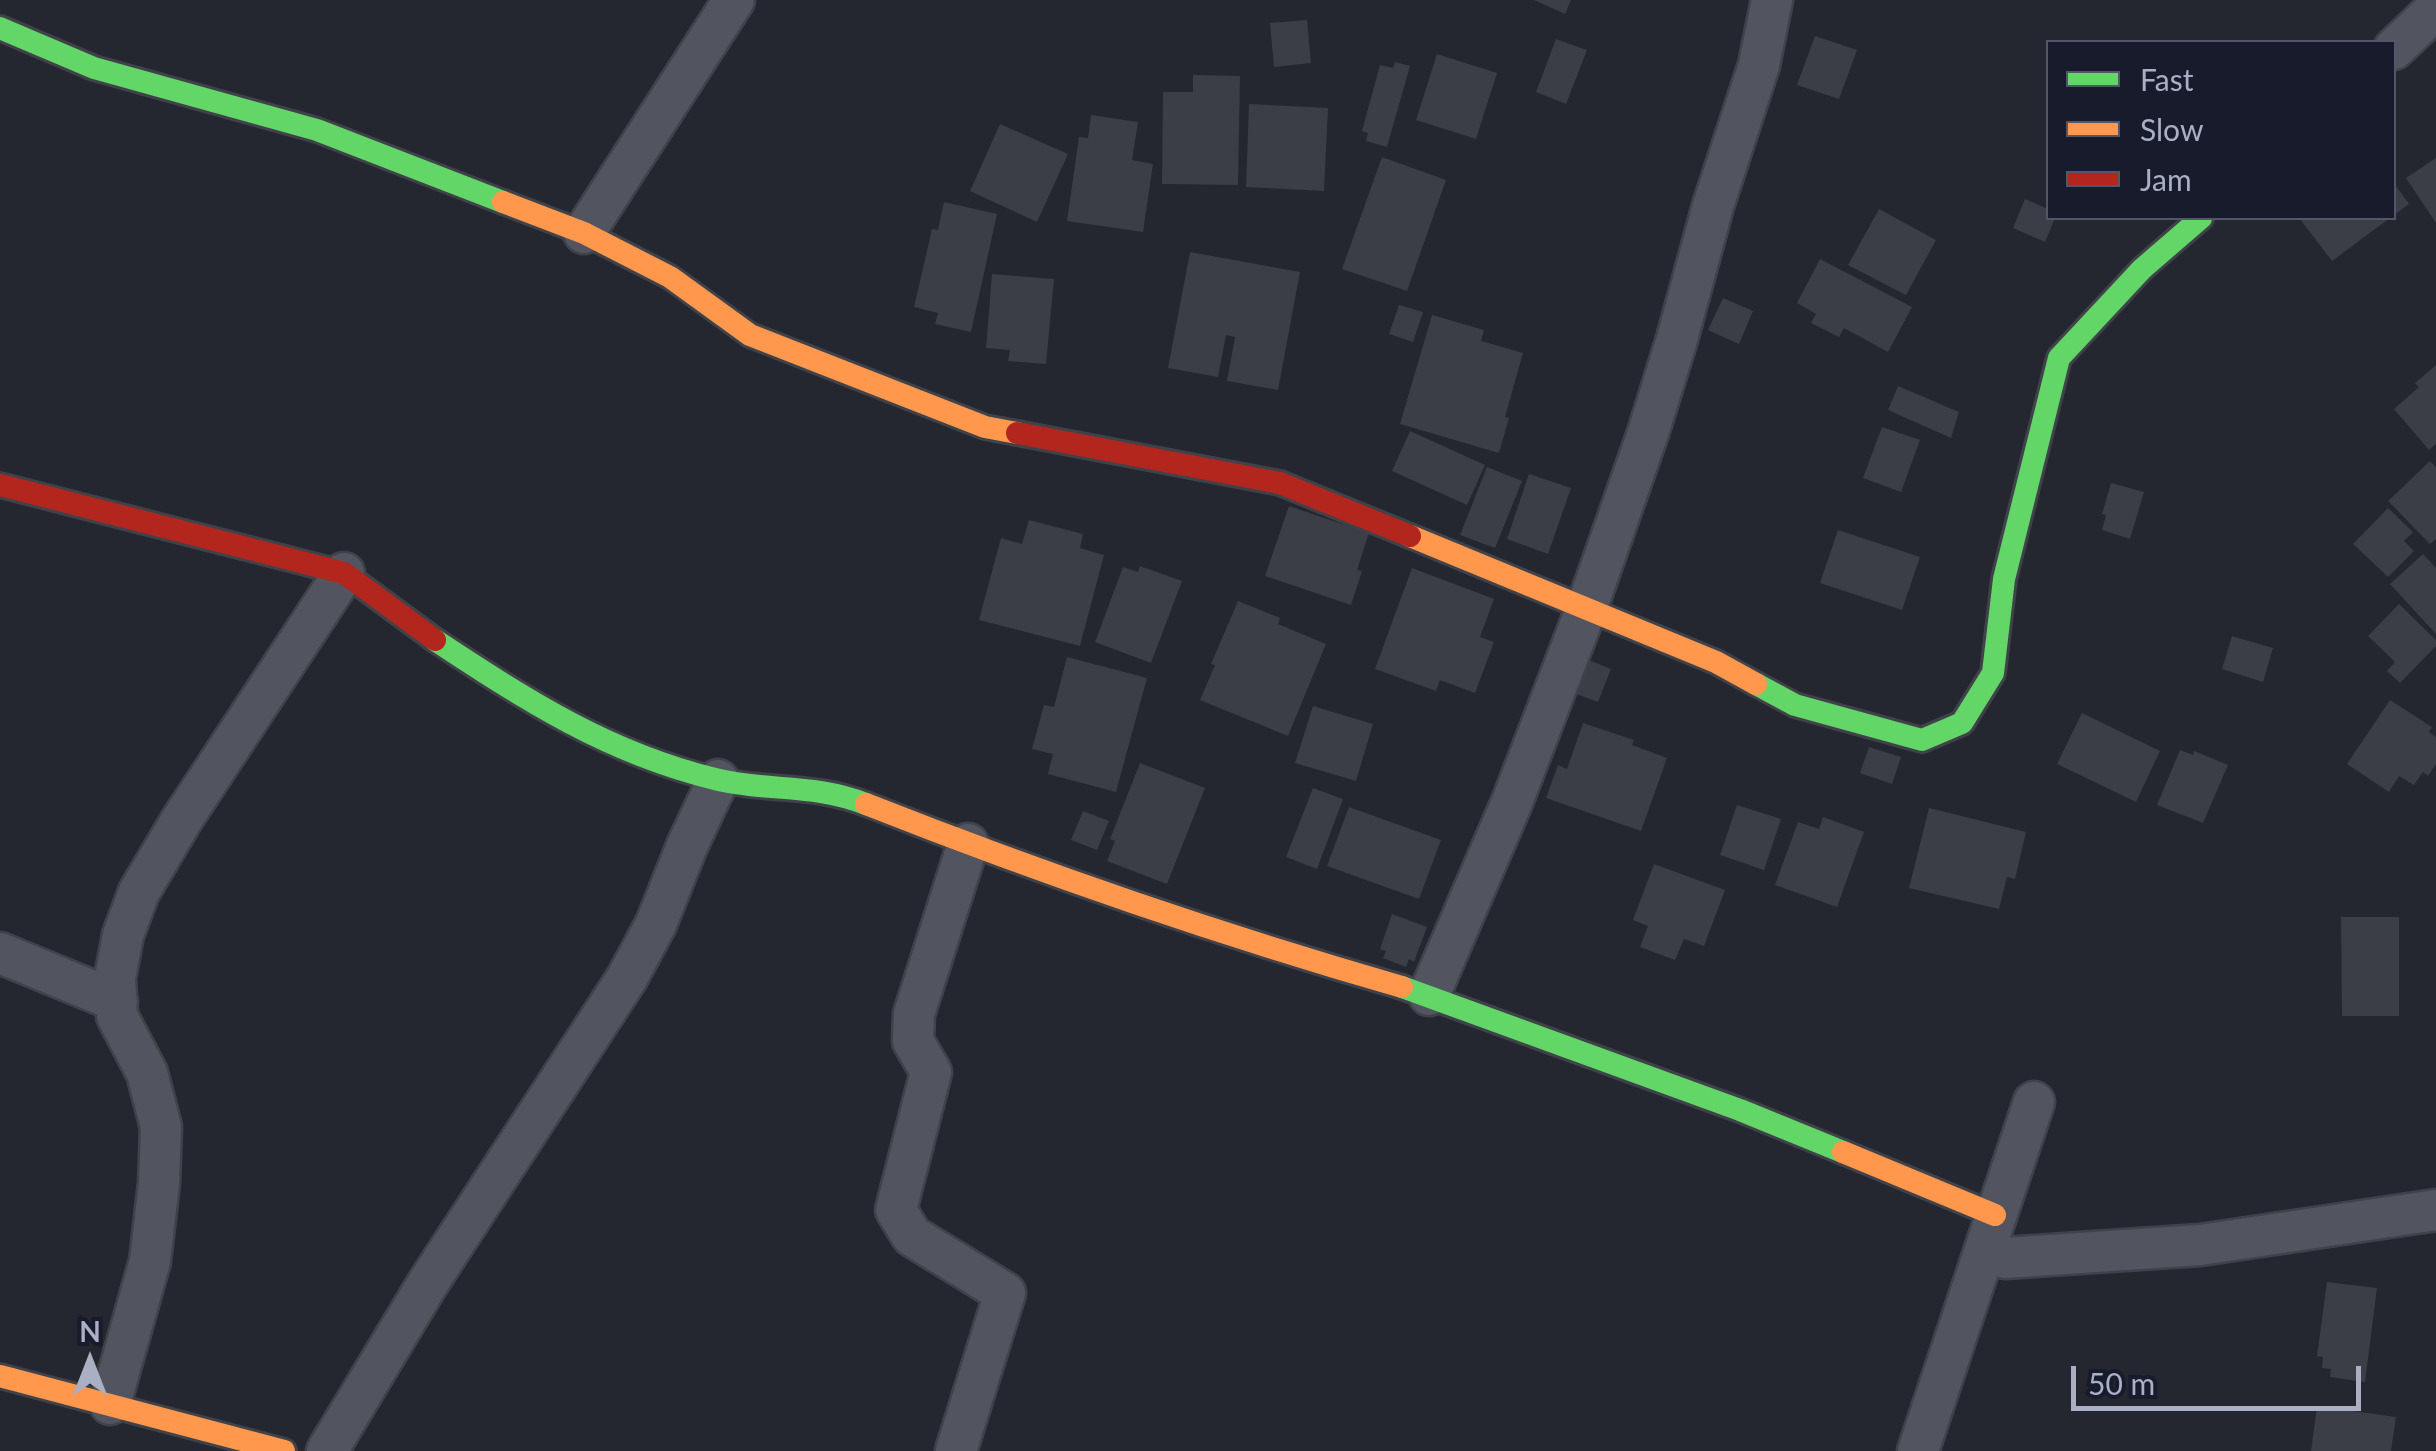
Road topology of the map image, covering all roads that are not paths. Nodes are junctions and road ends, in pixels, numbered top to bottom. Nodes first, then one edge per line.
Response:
1 (734, 0) edge
2 (1772, 0) edge
3 (2436, 9) edge
4 (0, 28) edge
5 (2396, 47) edge
6 (2200, 220) edge
7 (584, 232) junction
8 (0, 485) edge
9 (344, 573) junction
10 (1587, 607) junction
11 (718, 780) junction
12 (968, 844) junction
13 (0, 953) edge
14 (1429, 995) junction
15 (117, 1001) junction
16 (2034, 1102) dead end
17 (2436, 1210) edge
18 (1994, 1215) junction
19 (2006, 1258) dead end
20 (0, 1376) edge
21 (110, 1404) junction
22 (284, 1451) edge
23 (327, 1451) edge
24 (956, 1451) edge
25 (1918, 1451) edge

1 - 7 street
2 - 10 street
3 - 5 street
4 - 7 street
6 - 10 street
7 - 10 street
8 - 9 street
9 - 11 street
9 - 15 street
10 - 14 street
11 - 12 street
11 - 23 street
12 - 14 street
12 - 24 street
13 - 15 street
14 - 18 street
15 - 21 street
16 - 18 street
17 - 19 street
18 - 25 street
20 - 21 street
21 - 22 street

